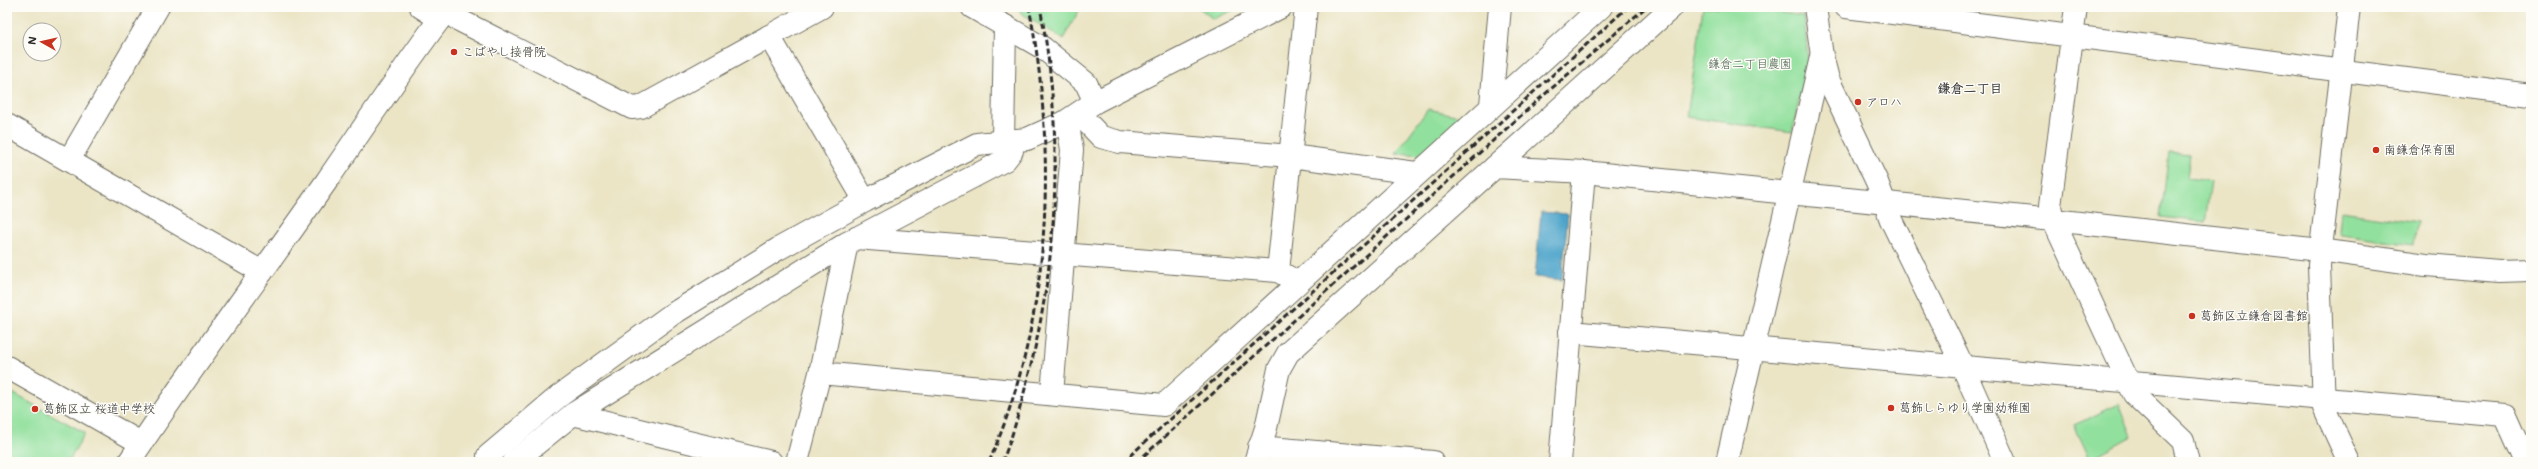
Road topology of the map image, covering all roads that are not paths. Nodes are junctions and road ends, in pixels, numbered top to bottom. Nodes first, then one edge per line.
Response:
1 (158, 7) edge
2 (421, 7) edge
3 (822, 7) edge
4 (972, 7) edge
5 (1281, 7) edge
6 (1306, 7) edge
7 (1500, 7) edge
8 (1601, 7) edge
9 (1672, 7) edge
10 (1815, 7) edge
11 (1846, 7) edge
12 (2076, 7) edge
13 (2349, 7) edge
14 (445, 12) edge
15 (1930, 12) edge
16 (1005, 26) junction
17 (768, 36) junction
18 (2073, 37) junction
19 (1822, 56) junction
20 (2341, 71) junction
21 (2531, 95) edge
22 (1491, 105) junction
23 (1080, 113) junction
24 (7, 125) edge
25 (1007, 141) junction
26 (1291, 156) junction
27 (70, 160) junction
28 (1499, 168) junction
29 (1584, 172) junction
30 (1416, 173) junction
31 (1790, 193) junction
32 (865, 201) junction
33 (1884, 203) junction
34 (2053, 220) junction
35 (851, 240) junction
36 (2320, 250) junction
37 (1065, 255) junction
38 (2531, 270) edge
39 (1278, 271) junction
40 (262, 272) junction
41 (1298, 283) junction
42 (1570, 332) junction
43 (1753, 348) junction
44 (7, 367) edge
45 (1962, 367) junction
46 (820, 373) junction
47 (2128, 382) junction
48 (1052, 394) junction
49 (2324, 400) junction
50 (572, 414) junction
51 (141, 444) junction
52 (1257, 455) edge
53 (488, 456) dead end
54 (129, 462) edge
55 (514, 462) edge
56 (771, 462) edge
57 (797, 462) edge
58 (1433, 462) edge
59 (1560, 462) edge
60 (1727, 462) edge
61 (2006, 462) edge
62 (2188, 462) edge
63 (2349, 462) edge
64 (2526, 462) edge

1 - 27 street
2 - 14 street
3 - 17 street
4 - 16 street
5 - 23 street
6 - 26 street
7 - 22 street
8 - 22 street
9 - 28 street
10 - 19 street
11 - 15 street
12 - 18 street
13 - 20 street
14 - 17 street
14 - 40 street
15 - 18 street
16 - 23 street
16 - 25 street
17 - 32 street
18 - 20 street
18 - 34 street
19 - 31 street
19 - 33 street
20 - 21 street
20 - 36 street
22 - 30 street
23 - 25 street
23 - 26 street
23 - 37 street
24 - 27 street
25 - 32 street
25 - 35 street
26 - 30 street
26 - 39 street
27 - 40 street
28 - 29 street
28 - 52 street
29 - 31 street
29 - 42 street
30 - 41 street
31 - 33 street
31 - 43 street
32 - 53 street
33 - 34 street
33 - 45 street
34 - 36 street
34 - 47 street
35 - 37 street
35 - 46 street
35 - 50 street
36 - 38 street
36 - 49 street
37 - 39 street
37 - 48 street
39 - 41 street
40 - 51 street
41 - 48 street
42 - 43 street
42 - 59 street
43 - 45 street
43 - 60 street
44 - 51 street
45 - 47 street
45 - 61 street
46 - 48 street
46 - 57 street
47 - 49 street
47 - 62 street
49 - 63 street
49 - 64 street
50 - 55 street
50 - 56 street
51 - 54 street
52 - 58 street

